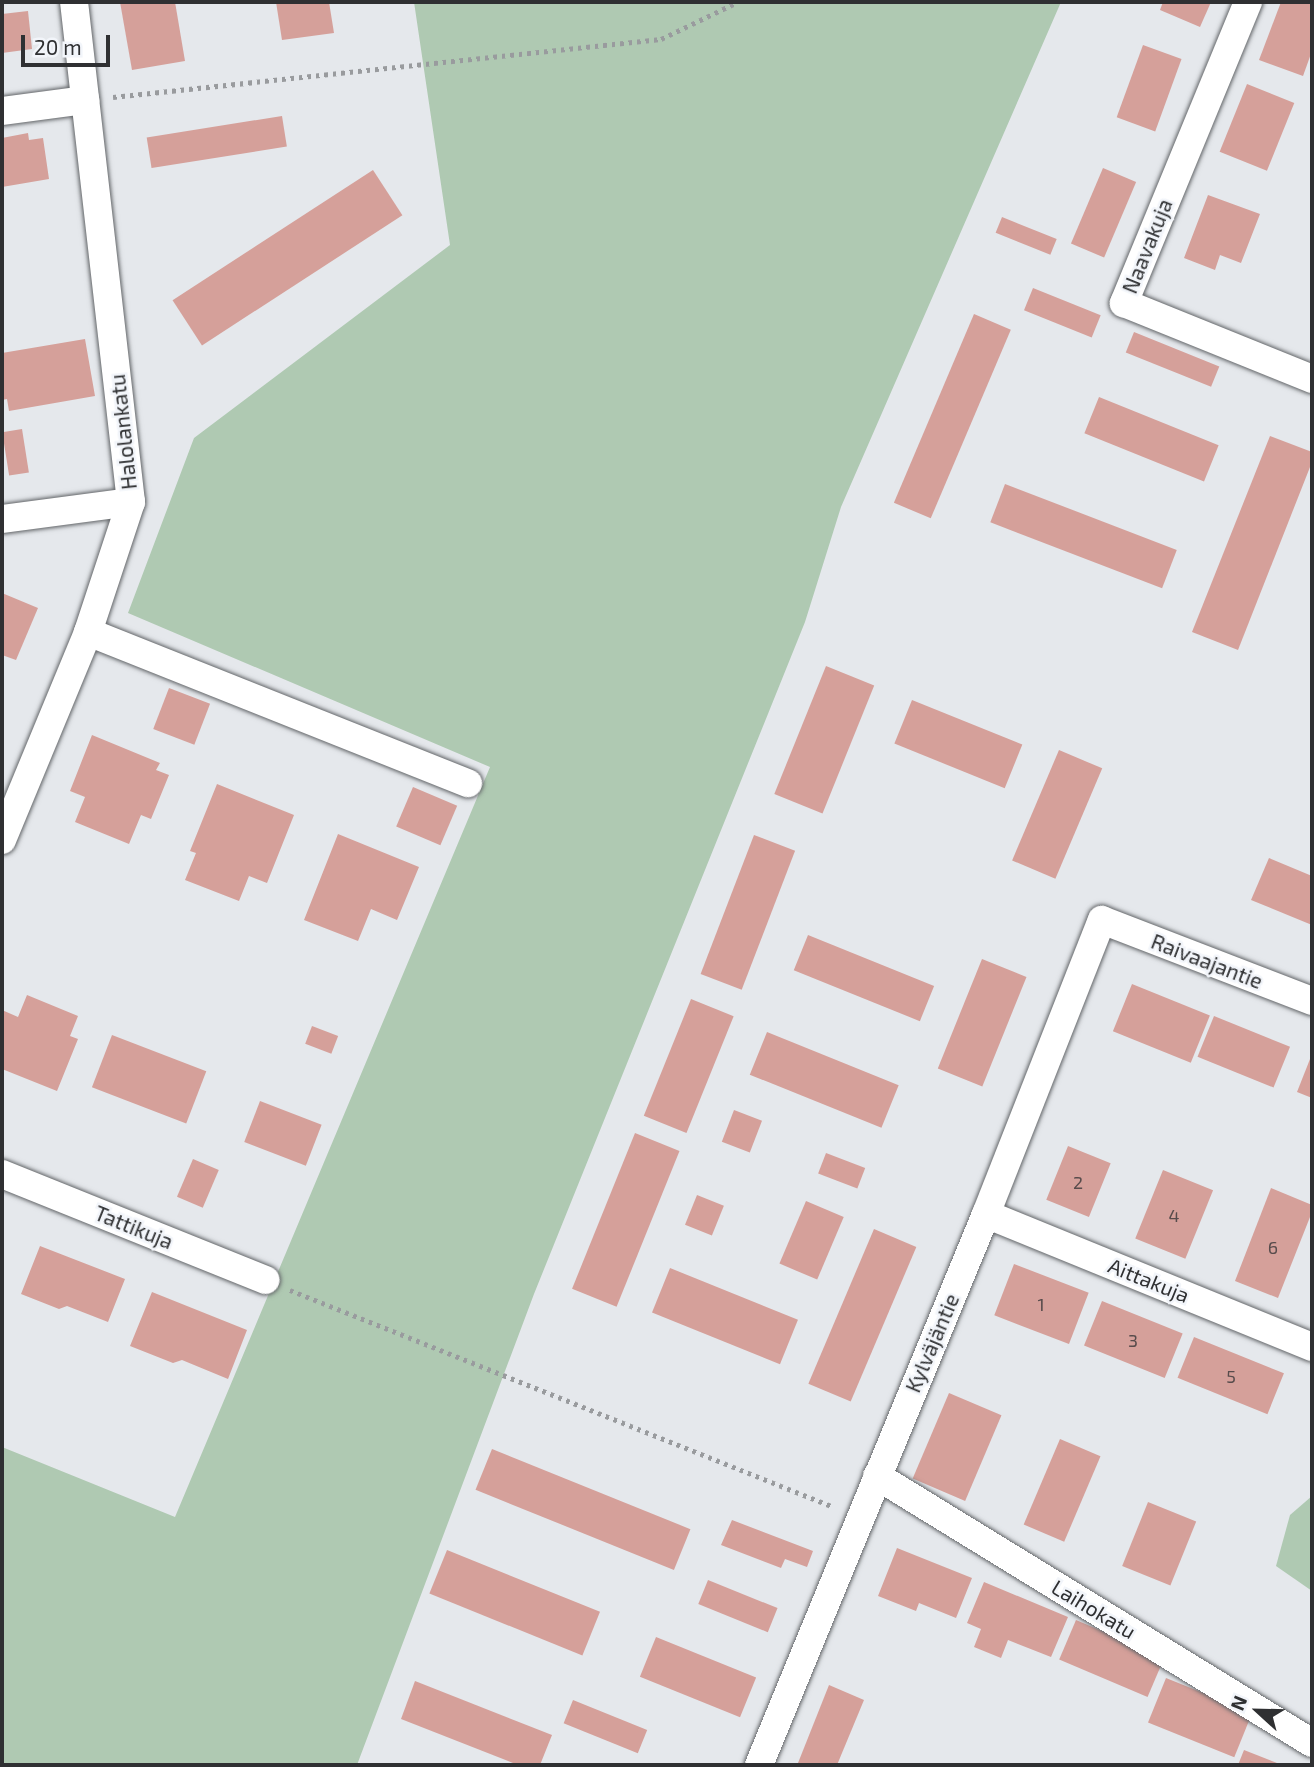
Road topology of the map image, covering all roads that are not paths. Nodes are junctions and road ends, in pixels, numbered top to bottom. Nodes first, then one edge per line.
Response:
1 (74, 2) edge
2 (1248, 2) edge
3 (85, 100) junction
4 (2, 111) edge
5 (1312, 379) edge
6 (131, 502) junction
7 (2, 519) edge
8 (88, 632) junction
9 (468, 783) dead end
10 (2, 840) edge
11 (1102, 920) joint
12 (1312, 1001) edge
13 (2, 1174) edge
14 (986, 1214) junction
15 (266, 1280) road end
16 (1312, 1347) edge
17 (877, 1476) junction
18 (1312, 1743) edge
19 (759, 1765) edge

1 - 3 street, Halolankatu
2 - 5 street, Naavakuja
3 - 4 street
3 - 6 street, Halolankatu
6 - 7 street
6 - 8 street, Halolankatu
8 - 9 street
8 - 10 street, Halolankatu
11 - 12 street, Raivaajantie
11 - 14 street, Kylväjäntie
13 - 15 street, Tattikuja
14 - 16 street, Aittakuja
14 - 17 street, Kylväjäntie
17 - 18 street, Laihokatu
17 - 19 street, Kylväjäntie

